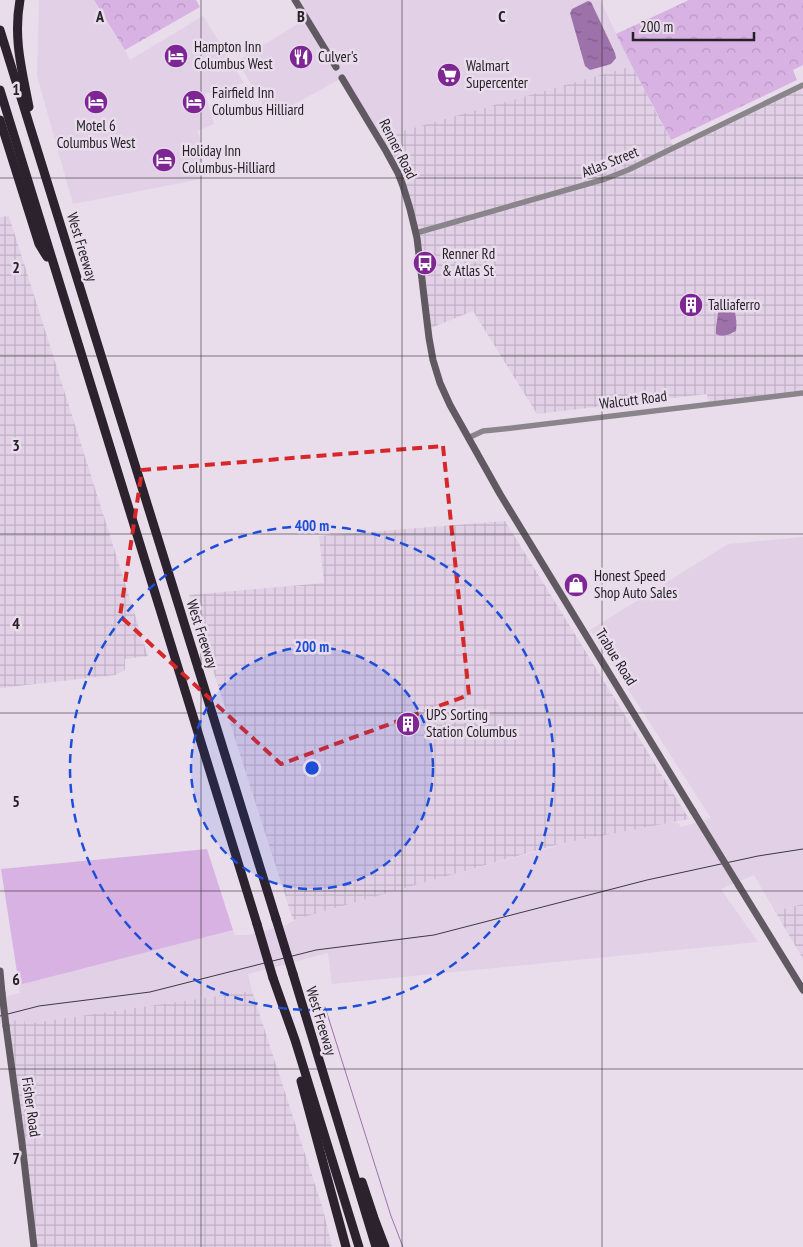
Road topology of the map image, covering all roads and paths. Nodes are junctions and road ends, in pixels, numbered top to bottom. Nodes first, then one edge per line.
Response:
1 (20, 0) edge
2 (294, 0) edge
3 (0, 30) edge
4 (336, 67) joint
5 (342, 78) joint
6 (803, 86) edge
7 (0, 90) edge
8 (2, 99) edge
9 (0, 120) edge
10 (416, 234) junction
11 (56, 275) junction
12 (428, 329) joint
13 (803, 393) edge
14 (468, 438) junction
15 (190, 643) junction
16 (0, 971) edge
17 (273, 978) junction
18 (803, 990) edge
19 (322, 1071) junction
20 (320, 1150) junction
21 (34, 1247) edge
22 (346, 1247) edge
23 (351, 1247) edge
24 (359, 1247) edge
25 (376, 1247) edge
26 (386, 1247) edge

1 - 15 highway
2 - 4 main road, Renner Road
3 - 15 highway, West Freeway
4 - 5 street, Renner Road
5 - 10 main road, Renner Road
6 - 10 street, Atlas Street
7 - 8 highway, West Freeway
8 - 11 highway, West Freeway
9 - 11 highway
10 - 12 main road, Renner Road
11 - 17 highway, West Freeway, bridge
12 - 14 main road, Trabue Road
13 - 14 street, Walcutt Road
14 - 18 main road, Trabue Road, bridge
15 - 19 highway, West Freeway, bridge
16 - 21 main road, Fisher Road, bridge
17 - 20 highway
17 - 24 highway, West Freeway
19 - 25 highway, West Freeway
19 - 26 highway
20 - 22 highway
20 - 23 highway

